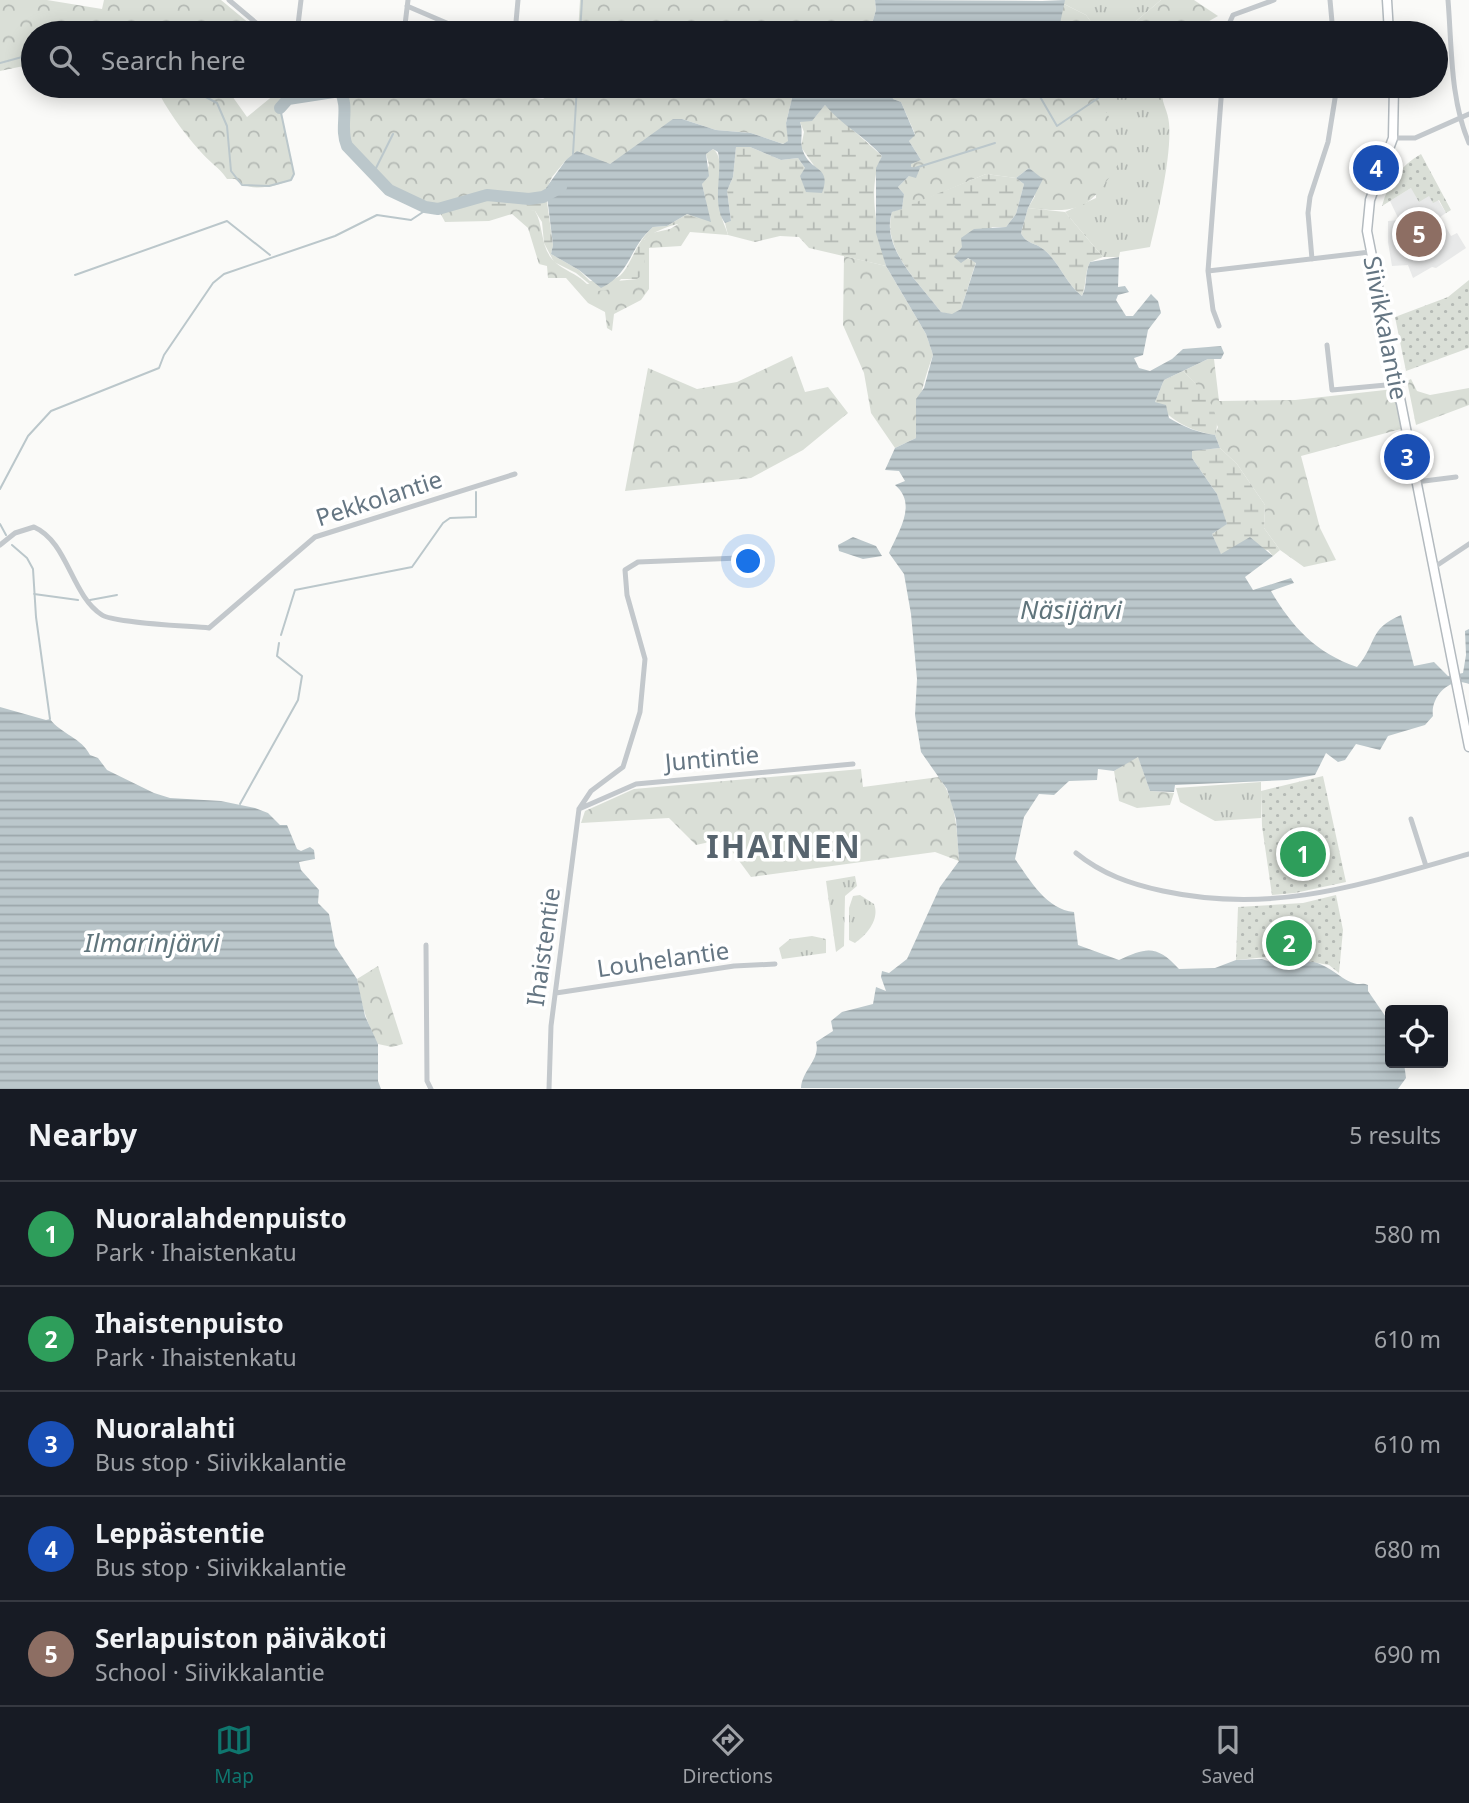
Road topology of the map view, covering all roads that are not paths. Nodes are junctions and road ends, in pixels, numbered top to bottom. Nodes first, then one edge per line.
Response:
1 (229, 0) edge
2 (301, 0) edge
3 (518, 0) edge
4 (1274, 0) edge
5 (1331, 0) edge
6 (1387, 0) edge
7 (1448, 0) edge
8 (408, 3) edge
9 (254, 21) edge
10 (298, 21) edge
11 (406, 21) edge
12 (445, 21) edge
13 (516, 21) edge
14 (1230, 21) edge
15 (1333, 21) edge
16 (1389, 21) edge
17 (1221, 98) edge
18 (1335, 98) edge
19 (1394, 98) edge
20 (1469, 114) edge
21 (1459, 120) junction
22 (1393, 138) junction
23 (1469, 144) edge
24 (1370, 253) junction
25 (1312, 259) junction
26 (1208, 271) junction
27 (1219, 326) dead end
28 (1327, 345) dead end
29 (1397, 384) junction
30 (515, 474) dead end
31 (1456, 477) dead end
32 (1416, 482) junction
33 (1469, 544) edge
34 (0, 545) edge
35 (738, 558) dead end
36 (1433, 568) junction
37 (1469, 747) edge
38 (853, 764) dead end
39 (579, 809) junction
40 (1411, 819) dead end
41 (1076, 853) dead end
42 (1469, 854) edge
43 (1426, 866) junction
44 (426, 945) dead end
45 (775, 964) dead end
46 (556, 993) junction
47 (431, 1089) edge
48 (549, 1089) edge

1 - 9 street
2 - 10 street
3 - 13 street
4 - 14 street
5 - 15 street
6 - 16 main road
7 - 21 street
8 - 11 street
8 - 12 street
17 - 26 street
18 - 25 street
19 - 22 main road, Siivikkalantie
20 - 21 street
21 - 22 street
21 - 23 street
22 - 24 main road, Siivikkalantie
24 - 25 street
24 - 29 main road, Siivikkalantie
25 - 26 street
26 - 27 street
28 - 29 street
29 - 32 main road, Siivikkalantie
30 - 34 street, Pekkolantie
31 - 32 street
32 - 36 main road, Siivikkalantie
33 - 36 street
35 - 39 street
36 - 37 main road, Siivikkalantie
38 - 39 street, Juntintie
39 - 46 street, Ihaistentie
40 - 43 street
41 - 43 street
42 - 43 street
44 - 47 street
45 - 46 street, Louhelantie
46 - 48 street, Ihaistentie

